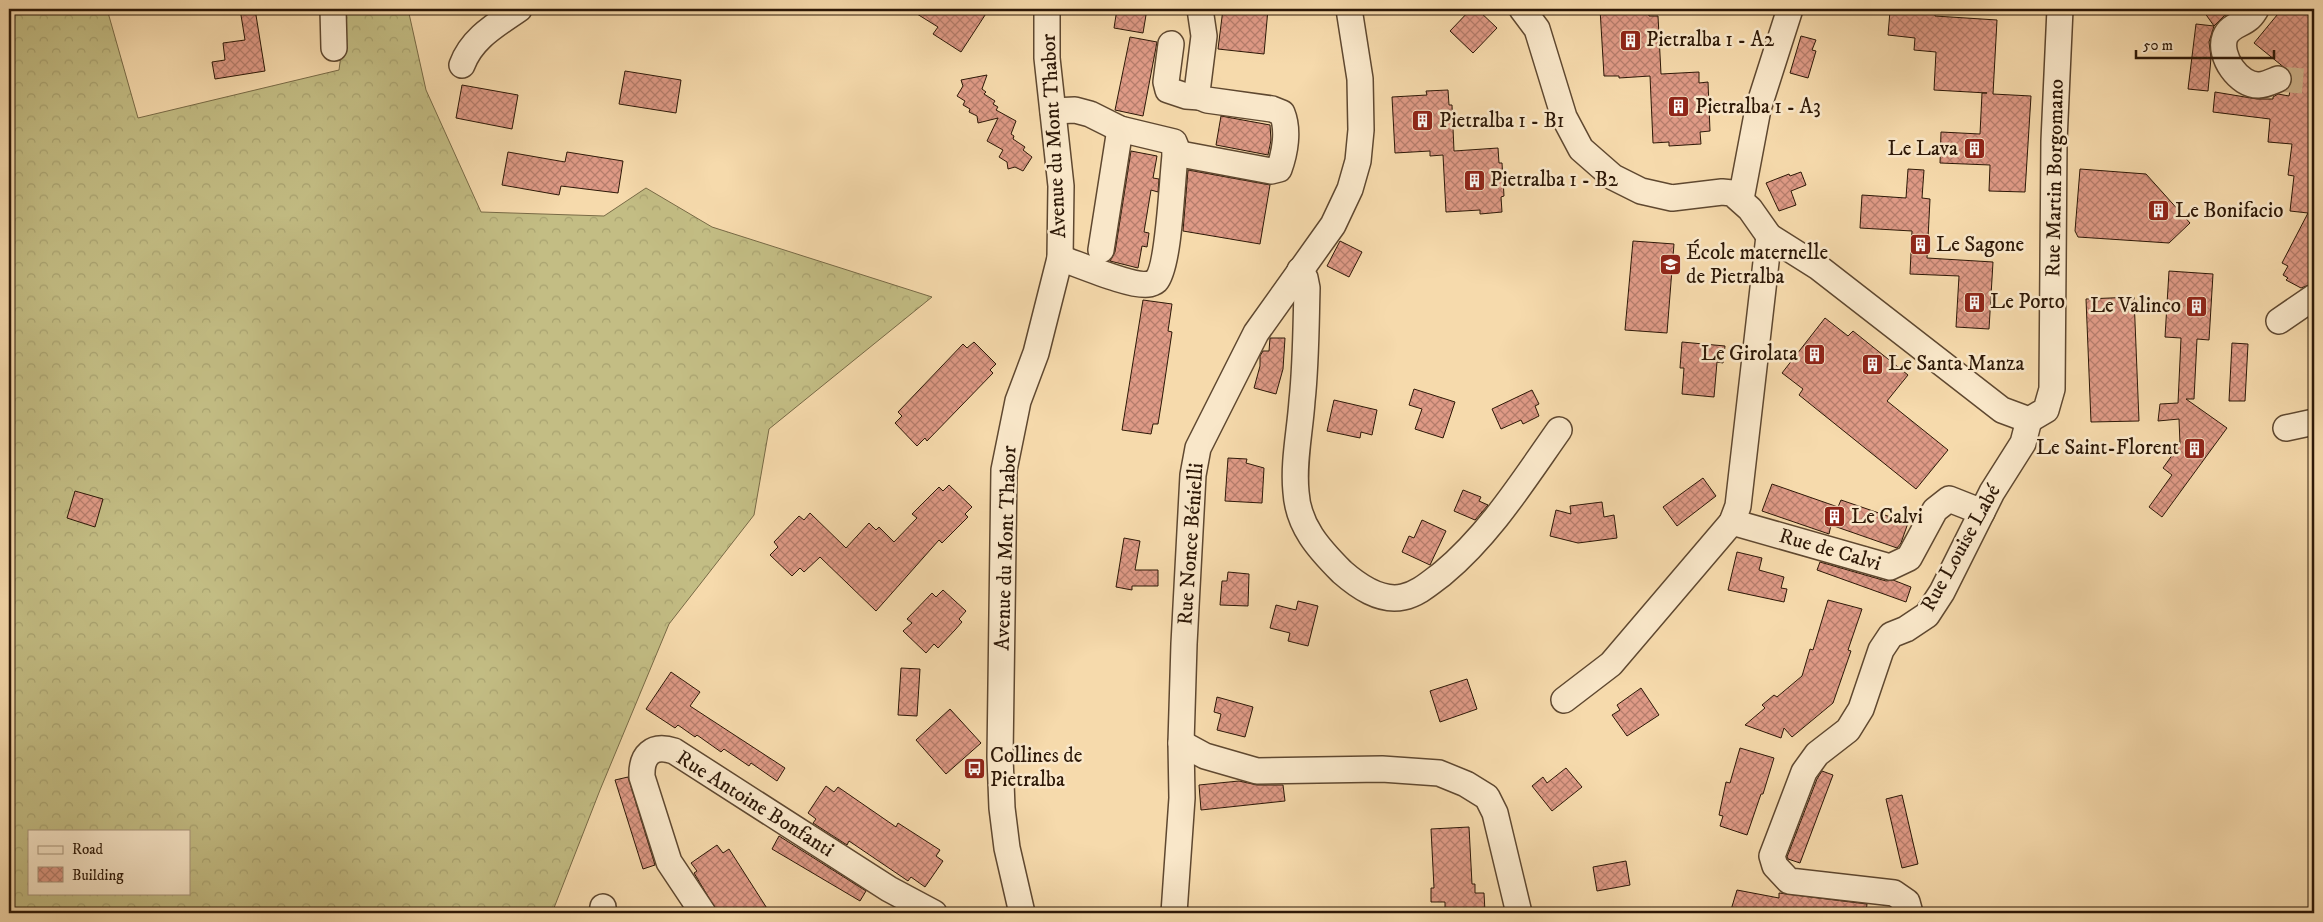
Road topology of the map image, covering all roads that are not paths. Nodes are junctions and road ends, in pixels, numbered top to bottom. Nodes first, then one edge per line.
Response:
1 (333, 9) edge
2 (519, 9) edge
3 (1046, 9) edge
4 (1200, 9) edge
5 (1349, 9) edge
6 (1522, 9) edge
7 (1790, 9) edge
8 (2060, 9) edge
9 (2256, 9) edge
10 (1172, 44) dead end
11 (334, 48) dead end
12 (462, 65) dead end
13 (2278, 79) tunnel mouth
14 (1200, 97) junction
15 (1053, 111) junction
16 (1120, 129) junction
17 (1175, 153) junction
18 (1741, 199) junction
19 (1769, 236) junction
20 (1101, 250) dead end
21 (1060, 258) junction
22 (1300, 270) junction
23 (2314, 297) edge
24 (2279, 321) dead end
25 (2029, 420) junction
26 (2314, 422) edge
27 (2286, 428) dead end
28 (1559, 430) dead end
29 (1982, 512) junction
30 (1732, 522) junction
31 (1564, 700) dead end
32 (1181, 743) junction
33 (703, 913) edge
34 (934, 913) edge
35 (1022, 913) edge
36 (1174, 913) edge
37 (1519, 913) edge
38 (1910, 913) edge

1 - 11 street
2 - 12 street
3 - 15 street, Avenue du Mont Thabor
4 - 14 street
5 - 22 street, Rue Nonce Bénielli
6 - 18 street
7 - 18 street
8 - 25 street, Rue Martin Borgomano
9 - 13 street
10 - 14 street
14 - 17 street
15 - 16 street
15 - 21 street, Avenue du Mont Thabor
16 - 17 street
16 - 20 street
17 - 21 street
18 - 19 street
19 - 25 street
19 - 30 street
21 - 35 street, Avenue du Mont Thabor
22 - 28 street
22 - 32 street, Rue Nonce Bénielli
23 - 24 street
25 - 29 street, Rue Louise Labé
26 - 27 street
29 - 30 street, Rue de Calvi
29 - 38 street, Rue Louise Labé
30 - 31 street
32 - 36 street, Rue Nonce Bénielli
32 - 37 street
33 - 34 street, Rue Antoine Bonfanti

